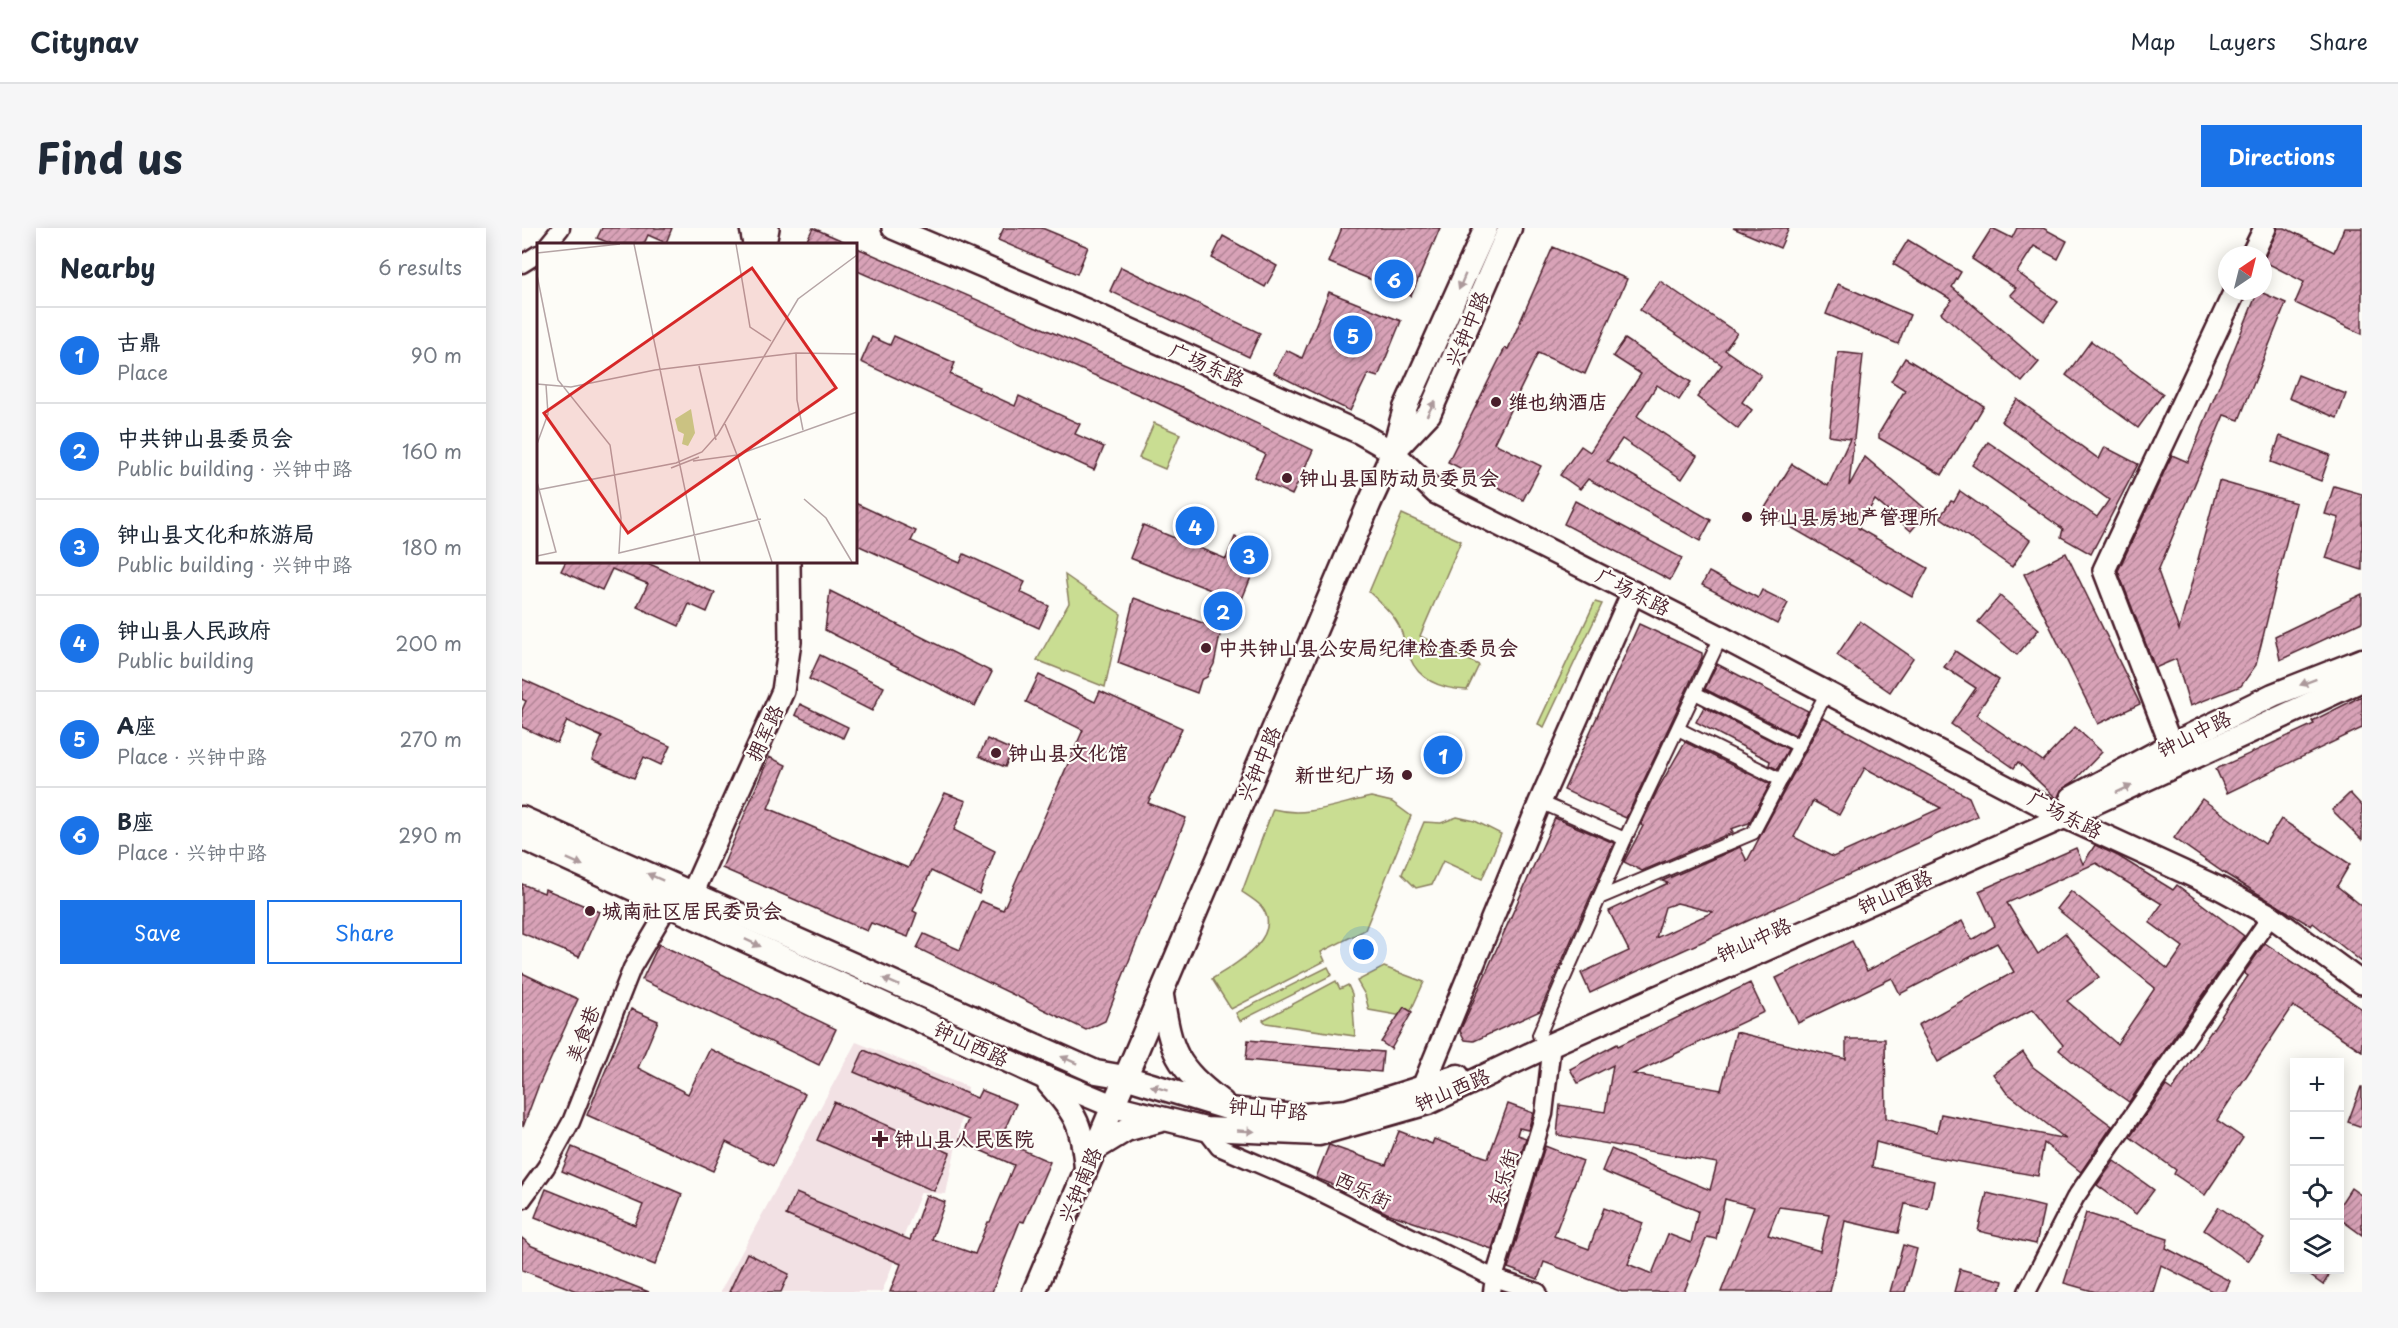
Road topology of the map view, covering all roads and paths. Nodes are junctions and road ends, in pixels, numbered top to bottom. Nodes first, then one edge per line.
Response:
1 (561, 228) edge
2 (751, 228) edge
3 (768, 228) edge
4 (893, 228) edge
5 (1486, 228) edge
6 (1510, 228) edge
7 (2265, 228) edge
8 (549, 243) edge
9 (754, 243) edge
10 (765, 243) edge
11 (2256, 246) edge
12 (537, 255) edge
13 (522, 264) edge
14 (2231, 300) edge
15 (1393, 452) junction
16 (789, 562) edge
17 (1632, 592) junction
18 (1721, 637) junction
19 (2362, 660) edge
20 (2362, 680) edge
21 (1827, 692) junction
22 (1695, 693) junction
23 (1678, 729) junction
24 (2170, 745) junction
25 (1799, 746) junction
26 (1781, 780) junction
27 (1540, 802) junction
28 (2058, 813) junction
29 (522, 818) edge
30 (522, 838) edge
31 (1625, 839) junction
32 (692, 894) junction
33 (1599, 898) junction
34 (670, 904) junction
35 (2271, 916) junction
36 (2362, 982) edge
37 (1161, 996) junction
38 (1546, 1039) junction
39 (1041, 1076) junction
40 (1125, 1077) junction
41 (1425, 1095) junction
42 (1113, 1106) junction
43 (1230, 1108) junction
44 (1165, 1119) junction
45 (1205, 1129) junction
46 (1095, 1149) junction
47 (1087, 1170) junction
48 (522, 1200) edge
49 (1493, 1285) edge
50 (1034, 1292) edge
51 (1538, 1292) edge
52 (2027, 1292) edge

1 - 8 street
2 - 9 street
3 - 10 street
4 - 15 street, 广场东路
5 -> 15 main road, 兴钟中路
15 -> 6 main road, 兴钟中路
7 - 11 street
12 - 13 street
14 - 24 street
15 - 17 street, 广场东路
15 - 37 main road, 兴钟中路
16 - 32 street, 拥军路
17 - 18 street, 广场东路
17 - 27 street
18 - 21 street, 广场东路
18 - 22 street
19 -> 24 main road, 钟山中路
28 -> 20 main road, 钟山西路
21 - 25 street
21 - 28 street, 广场东路
22 - 23 street
22 - 25 street
23 - 26 street
23 - 31 street
24 - 28 main road, 钟山中路
25 - 26 street
26 - 33 street
27 - 31 street
27 - 41 street
28 - 35 street, 广场东路
28 - 38 main road, 钟山西路
32 -> 29 main road, 钟山西路
30 -> 34 main road, 钟山西路
31 - 33 street
32 - 34 street
40 -> 32 main road, 钟山西路
33 - 38 street
34 -> 39 main road, 钟山西路
34 - 48 street, 美食巷
35 - 36 street, 广场东路
35 - 52 street
37 - 40 main road, 兴钟中路
37 - 43 main road
38 - 41 main road, 钟山西路
38 - 49 street, 东乐街
39 - 42 main road, 钟山西路
39 - 47 main road
40 - 42 main road, 兴钟南路
43 -> 40 main road, 钟山中路
41 - 43 main road, 钟山中路
45 -> 41 main road, 钟山西路
42 - 44 main road, 钟山西路
42 - 46 main road, 兴钟南路
44 - 45 main road, 钟山西路
44 - 46 main road
45 - 49 street, 西乐街
46 - 47 main road, 兴钟南路
47 - 50 main road, 兴钟南路
49 - 51 street

